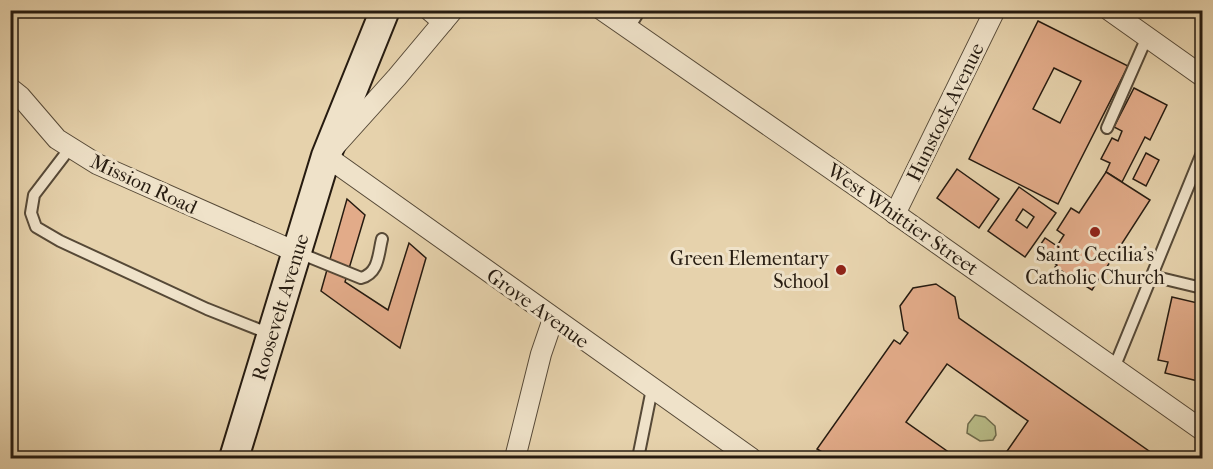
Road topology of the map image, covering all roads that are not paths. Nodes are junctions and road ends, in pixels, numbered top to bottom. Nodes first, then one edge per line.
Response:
1 (385, 10) edge
2 (602, 10) edge
3 (640, 10) edge
4 (995, 10) edge
5 (1109, 10) edge
6 (442, 14) edge
7 (628, 29) junction
8 (1148, 37) junction
9 (1203, 76) edge
10 (10, 88) edge
11 (1107, 128) dead end
12 (70, 148) junction
13 (1203, 153) edge
14 (326, 156) junction
15 (895, 214) junction
16 (382, 239) dead end
17 (296, 252) junction
18 (1152, 276) junction
19 (1203, 288) edge
20 (553, 319) junction
21 (271, 334) junction
22 (1114, 368) junction
23 (651, 389) junction
24 (1203, 429) edge
25 (234, 459) edge
26 (515, 459) edge
27 (638, 459) edge
28 (751, 459) edge

1 - 14 main road, Roosevelt Avenue
2 - 7 street, West Whittier Street
3 - 7 lane
4 - 15 street, Hunstock Avenue
5 - 8 street
6 - 14 street, Roosevelt Avenue
7 - 15 street, West Whittier Street
8 - 9 street
8 - 11 lane
10 - 12 street, Mission Road
12 - 17 street, Mission Road
12 - 21 lane
13 - 18 lane
14 - 17 main road, Roosevelt Avenue
14 - 20 street, Grove Avenue
15 - 22 street, West Whittier Street
16 - 17 lane
17 - 21 main road, Roosevelt Avenue
18 - 19 lane
18 - 22 lane
20 - 23 street, Grove Avenue
20 - 26 street
21 - 25 main road, Roosevelt Avenue
22 - 24 street, West Whittier Street
23 - 27 lane
23 - 28 street, Grove Avenue

